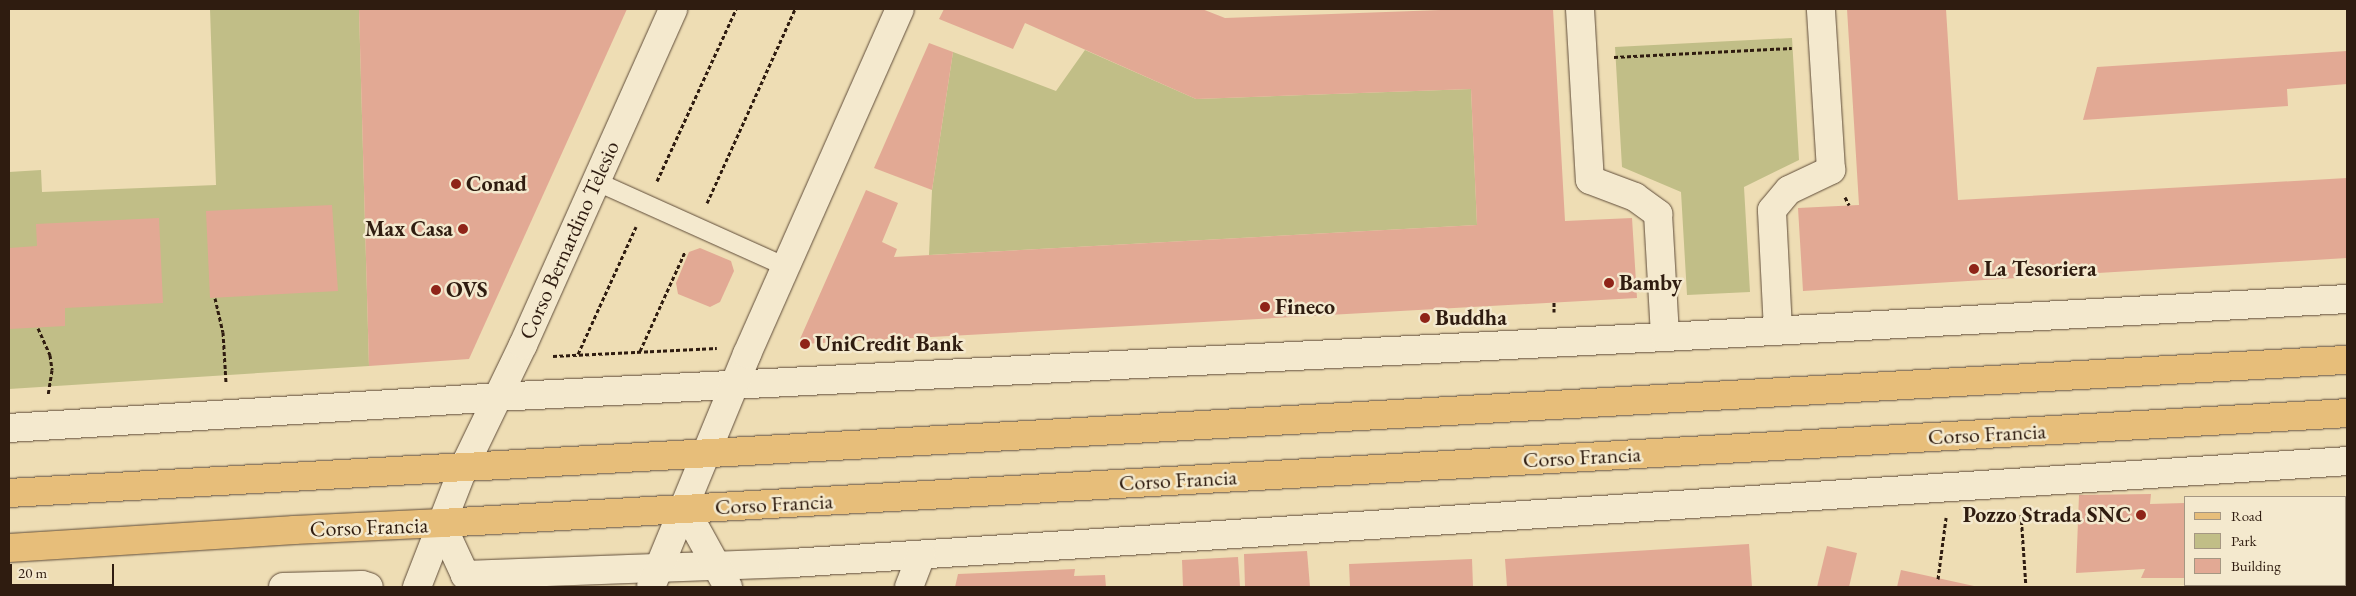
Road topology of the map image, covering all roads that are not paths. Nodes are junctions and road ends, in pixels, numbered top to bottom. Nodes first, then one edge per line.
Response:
1 (673, 9) edge
2 (900, 9) edge
3 (1580, 9) edge
4 (1821, 9) edge
5 (595, 181) junction
6 (786, 266) junction
7 (2347, 299) edge
8 (1778, 330) junction
9 (1665, 337) junction
10 (2347, 360) edge
11 (735, 384) junction
12 (496, 397) junction
13 (2347, 413) edge
14 (9, 428) edge
15 (707, 454) junction
16 (2347, 461) edge
17 (462, 469) junction
18 (9, 494) edge
19 (685, 509) junction
20 (441, 524) junction
21 (9, 548) edge
22 (921, 555) junction
23 (721, 577) edge
24 (655, 578) edge
25 (475, 581) edge
26 (282, 587) edge
27 (369, 587) edge
28 (417, 587) edge
29 (909, 587) edge

1 - 5 street, Corso Bernardino Telesio
2 - 6 street
3 - 9 street
4 - 8 street
5 - 6 lane
5 - 12 street, Corso Bernardino Telesio
6 - 11 street
7 - 8 street
8 - 9 street
9 - 11 street
10 - 15 main road
11 - 12 street
11 - 15 street
12 - 14 street
12 - 17 street, Corso Bernardino Telesio
13 - 19 main road, Corso Francia
15 - 17 main road
15 - 19 street
16 - 22 street
17 - 18 main road
17 - 20 street, Corso Bernardino Telesio
19 - 20 main road, Corso Francia
19 - 23 street
19 - 24 street
20 - 21 main road, Corso Francia
20 - 25 street
20 - 28 street, Corso Bernardino Telesio
22 - 23 street
22 - 29 street
23 - 24 street
24 - 25 street
26 - 27 street

